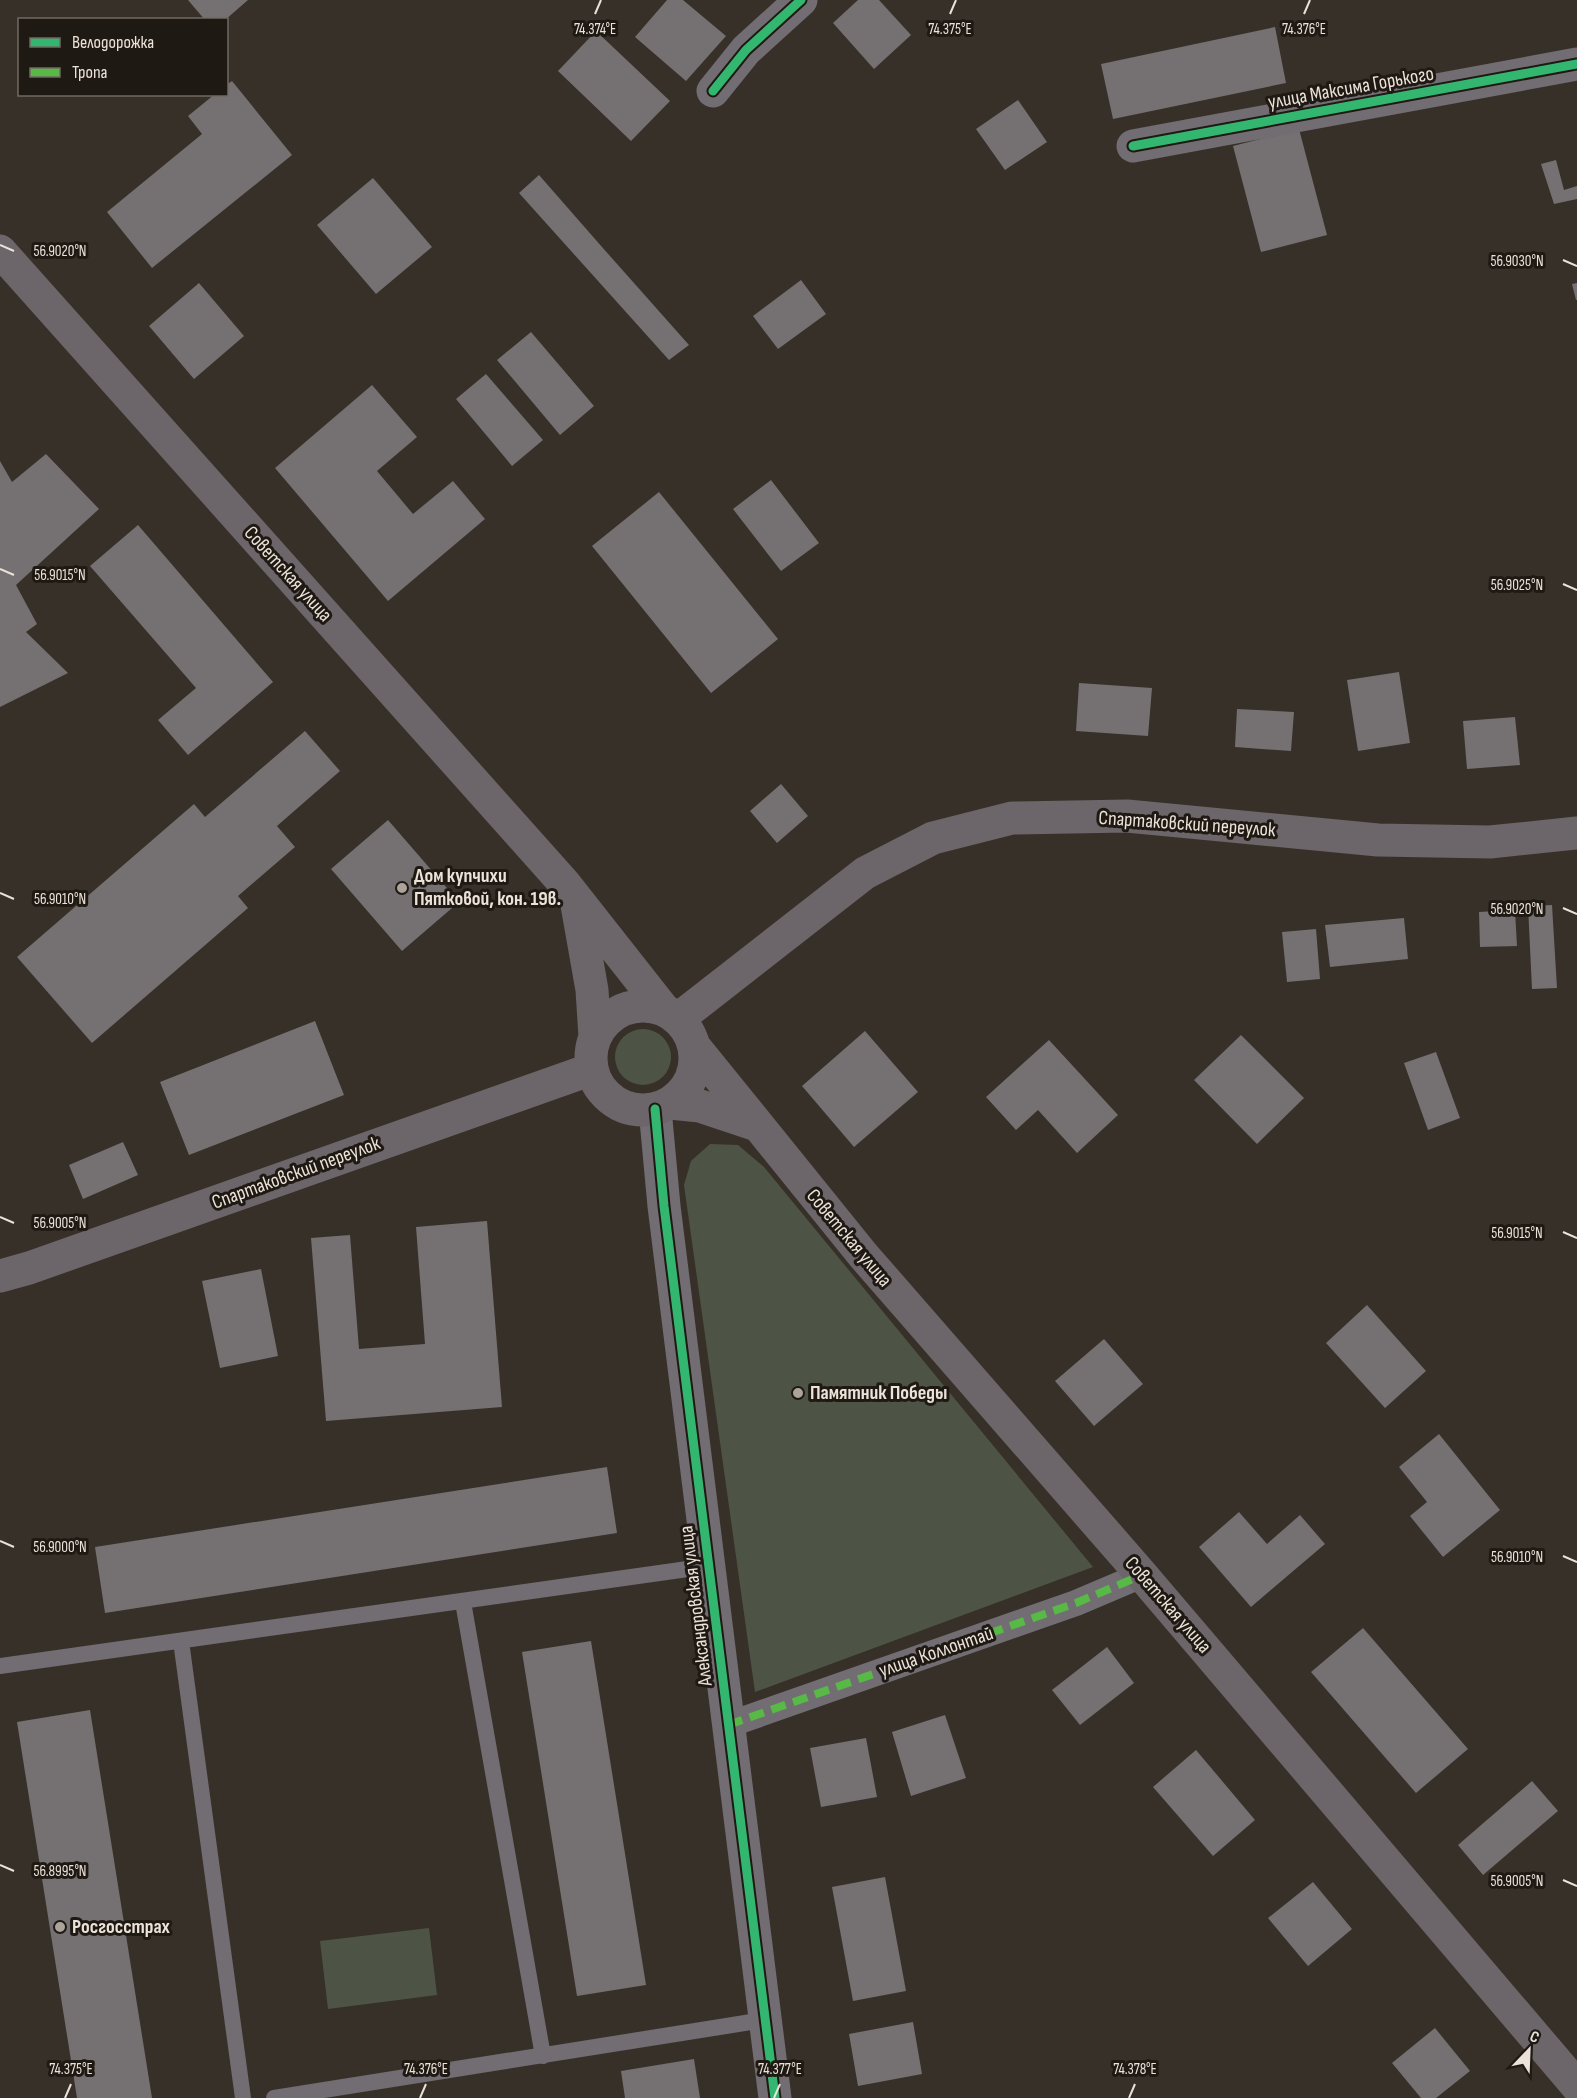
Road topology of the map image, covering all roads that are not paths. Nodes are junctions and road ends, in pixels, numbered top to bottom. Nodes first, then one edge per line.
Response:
1 (801, 0) edge
2 (1577, 64) edge
3 (713, 91) dead end
4 (1132, 146) dead end
5 (0, 251) edge
6 (1577, 833) edge
7 (575, 897) junction
8 (671, 1014) junction
9 (595, 1037) junction
10 (694, 1046) junction
11 (592, 1069) junction
12 (663, 1106) junction
13 (757, 1125) junction
14 (0, 1276) edge
15 (709, 1566) junction
16 (1142, 1575) junction
17 (463, 1602) junction
18 (181, 1641) junction
19 (0, 1666) edge
20 (728, 1725) junction
21 (764, 2020) junction
22 (543, 2056) junction
23 (1577, 2086) edge
24 (243, 2098) edge
25 (274, 2098) edge
26 (775, 2098) edge

1 - 3 street
2 - 4 street, улица Максима Горького
5 - 7 main road, Советская улица
6 - 8 main road, Спартаковский переулок
7 - 8 main road, Советская улица
7 - 9 main road
8 - 9 main road
8 - 10 main road
9 - 11 main road
10 - 12 main road
10 - 13 main road, Советская улица
11 - 12 main road
11 - 14 main road, Спартаковский переулок
12 - 13 main road
12 - 15 street, Александровская улица
13 - 16 main road, Советская улица
15 - 17 lane
15 - 20 street, Александровская улица
16 - 20 street, улица Коллонтай
16 - 23 main road, Советская улица
17 - 18 lane
17 - 22 lane
18 - 19 lane
18 - 24 lane
20 - 21 street, Александровская улица
21 - 22 lane
21 - 26 street, Александровская улица
22 - 25 lane

